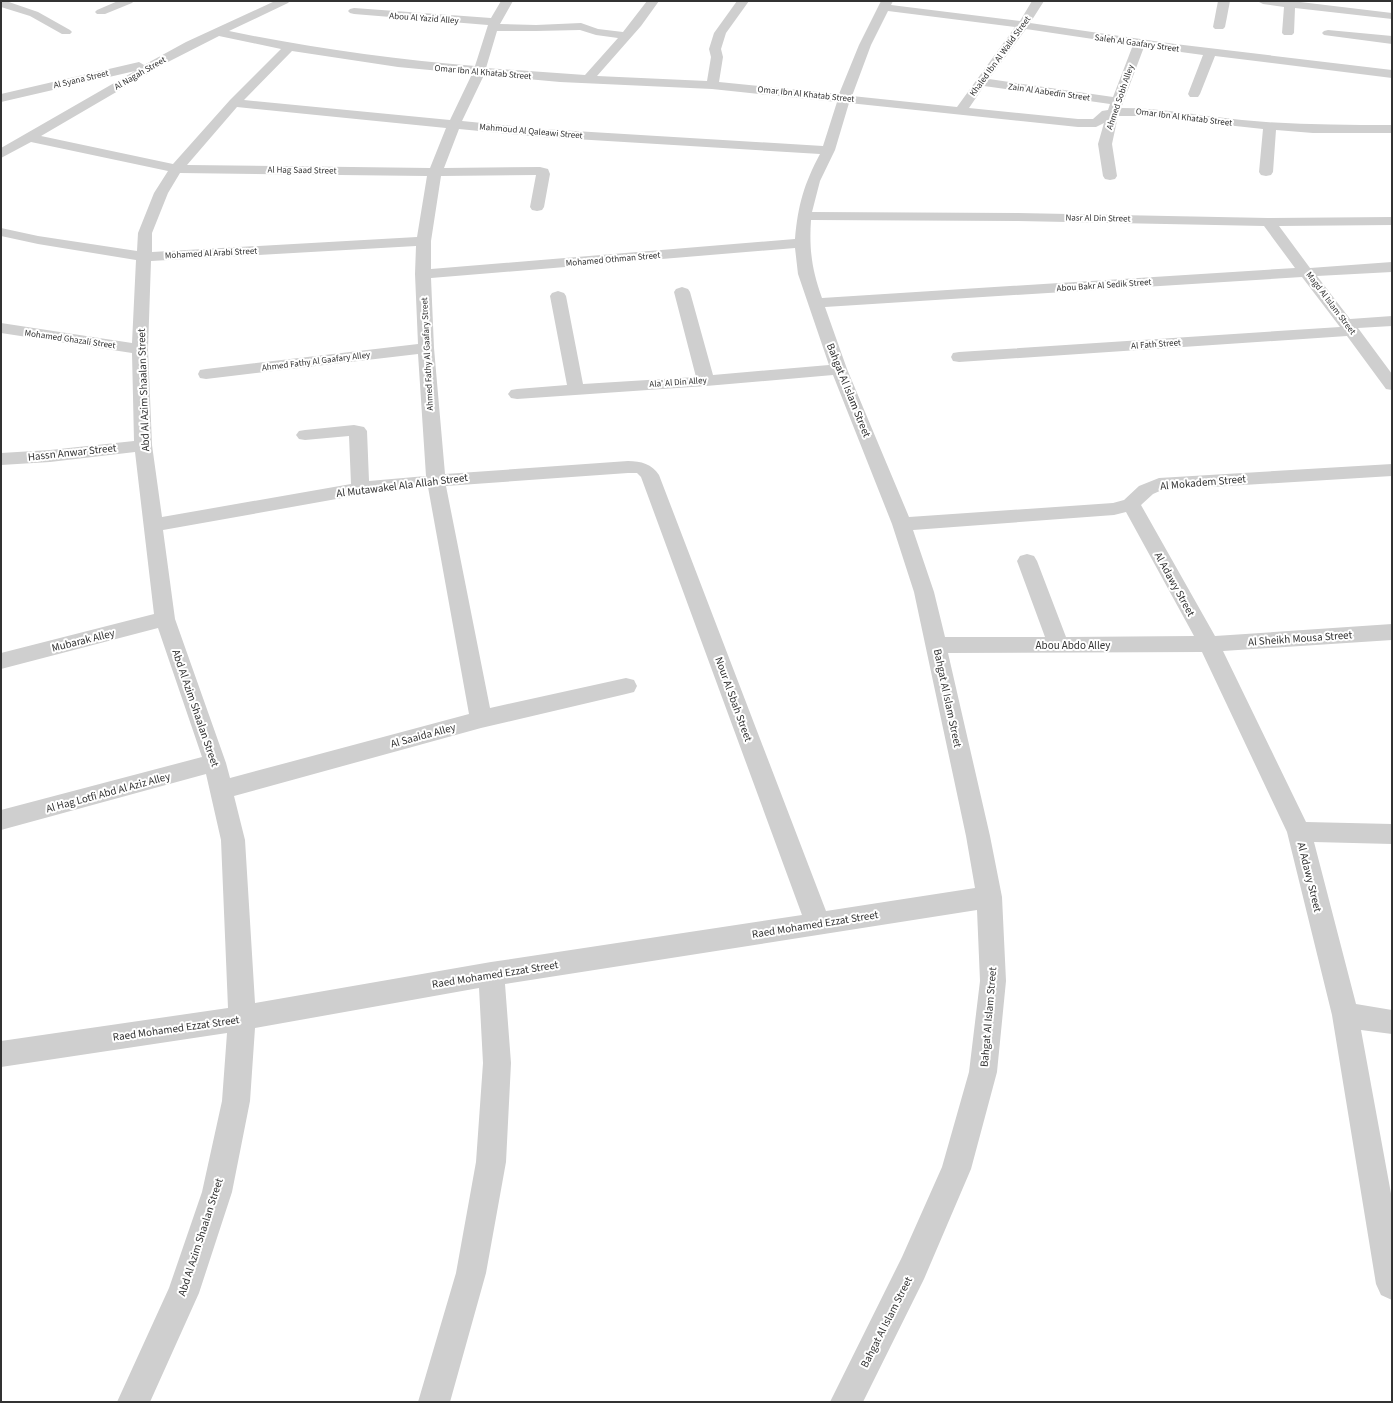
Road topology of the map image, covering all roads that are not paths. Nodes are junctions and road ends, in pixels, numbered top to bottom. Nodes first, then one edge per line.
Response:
1 (128, 1) edge
2 (284, 1) edge
3 (507, 1) edge
4 (653, 1) edge
5 (744, 1) edge
6 (1038, 1) edge
7 (1224, 1) edge
8 (1263, 1) edge
9 (1, 3) edge
10 (885, 4) edge
11 (1290, 4) junction
12 (432, 7) dead end
13 (101, 12) dead end
14 (354, 12) dead end
15 (1392, 16) edge
16 (423, 18) junction
17 (494, 25) junction
18 (1024, 25) junction
19 (1218, 27) dead end
20 (66, 32) dead end
21 (218, 32) junction
22 (1288, 33) dead end
23 (1328, 33) dead end
24 (625, 36) junction
25 (1392, 40) edge
26 (1139, 44) junction
27 (289, 47) junction
28 (1210, 53) junction
29 (162, 60) junction
30 (479, 72) junction
31 (1392, 74) edge
32 (588, 79) junction
33 (981, 82) junction
34 (712, 84) junction
35 (1194, 94) dead end
36 (1, 98) edge
37 (845, 98) junction
38 (234, 103) junction
39 (1115, 107) junction
40 (960, 110) junction
41 (454, 125) junction
42 (1270, 126) junction
43 (1386, 129) edge
44 (29, 138) junction
45 (1392, 141) edge
46 (828, 150) junction
47 (1, 154) edge
48 (176, 169) junction
49 (435, 172) junction
50 (1266, 172) dead end
51 (1110, 176) dead end
52 (537, 207) dead end
53 (804, 216) junction
54 (1392, 221) edge
55 (1268, 222) junction
56 (1, 232) edge
57 (424, 241) junction
58 (802, 243) junction
59 (143, 257) junction
60 (1392, 268) edge
61 (1307, 272) junction
62 (423, 274) junction
63 (682, 292) dead end
64 (558, 296) dead end
65 (816, 303) junction
66 (1392, 321) edge
67 (1, 328) edge
68 (1349, 328) junction
69 (426, 348) junction
70 (140, 349) junction
71 (959, 357) dead end
72 (839, 369) junction
73 (206, 374) dead end
74 (706, 381) junction
75 (1392, 386) edge
76 (576, 390) junction
77 (516, 394) dead end
78 (305, 435) dead end
79 (143, 445) junction
80 (1, 459) edge
81 (1392, 470) edge
82 (650, 474) joint
83 (436, 480) junction
84 (360, 488) junction
85 (1131, 504) junction
86 (902, 524) junction
87 (153, 525) junction
88 (1027, 561) dead end
89 (165, 618) junction
90 (1392, 632) edge
91 (1209, 644) junction
92 (936, 645) junction
93 (1059, 645) junction
94 (1, 661) edge
95 (626, 686) dead end
96 (481, 719) junction
97 (215, 763) junction
98 (222, 790) junction
99 (1, 820) edge
100 (1299, 832) junction
101 (1392, 834) edge
102 (990, 897) junction
103 (818, 924) junction
104 (491, 974) junction
105 (1345, 1015) junction
106 (242, 1018) junction
107 (1392, 1022) edge
108 (1, 1054) edge
109 (1391, 1277) edge
110 (133, 1402) edge
111 (434, 1402) edge
112 (846, 1402) edge

1 - 13 street
2 - 21 street, Al Nagah Street
3 - 17 street, Ahmed Fathy Al Gaafary Street
4 - 24 street
5 - 34 street
6 - 18 street, Khaled Ibn Al Walid Street
7 - 19 street
8 - 11 street
9 - 20 street
10 - 18 street, Saleh Al Gaafary Street
10 - 37 street, Bahgat Al Islam Street
11 - 15 street
11 - 22 street
12 - 16 street
14 - 16 street, Abou Al Yazid Alley
16 - 17 street, Abou Al Yazid Alley
17 - 24 street, Abou Al Yazid Alley
17 - 30 street, Ahmed Fathy Al Gaafary Street
18 - 26 street, Saleh Al Gaafary Street
18 - 33 street, Khaled Ibn Al Walid Street
21 - 27 street, Omar Ibn Al Khatab Street
21 - 29 street, Al Nagah Street
23 - 25 street
24 - 32 street
26 - 28 street, Saleh Al Gaafary Street
26 - 39 street, Ahmed Sobh Alley
27 - 30 street, Omar Ibn Al Khatab Street
27 - 38 street, Abd Al Azim Shaalan Street
28 - 31 street, Saleh Al Gaafary Street
28 - 35 street
29 - 36 street, Al Syana Street
29 - 44 street, Al Nagah Street
30 - 32 street, Omar Ibn Al Khatab Street
30 - 41 street, Ahmed Fathy Al Gaafary Street
32 - 34 street, Omar Ibn Al Khatab Street
33 - 39 street, Zain Al Aabedin Street
33 - 40 street, Khaled Ibn Al Walid Street
34 - 37 street, Omar Ibn Al Khatab Street
37 - 40 street, Omar Ibn Al Khatab Street
37 - 46 street, Bahgat Al Islam Street
38 - 41 street, Mahmoud Al Qaleawi Street
38 - 48 street, Abd Al Azim Shaalan Street
39 - 40 street, Omar Ibn Al Khatab Street
39 - 42 street, Omar Ibn Al Khatab Street
39 - 51 street, Ahmed Sobh Alley
41 - 46 street, Mahmoud Al Qaleawi Street
41 - 49 street, Ahmed Fathy Al Gaafary Street
42 - 43 street, Omar Ibn Al Khatab Street
42 - 50 street
43 - 45 street
44 - 47 street, Al Nagah Street
44 - 48 street, Al Hag Saad Street
46 - 53 street, Bahgat Al Islam Street
48 - 49 street, Al Hag Saad Street
48 - 59 street, Abd Al Azim Shaalan Street
49 - 52 street, Al Hag Saad Street
49 - 57 street, Ahmed Fathy Al Gaafary Street
53 - 55 street, Nasr Al Din Street
53 - 58 street, Bahgat Al Islam Street
54 - 55 street, Nasr Al Din Street
55 - 61 street, Magd Al Islam Street
56 - 59 street, Mohamed Al Arabi Street
57 - 59 street, Mohamed Al Arabi Street
57 - 62 street, Ahmed Fathy Al Gaafary Street
58 - 62 street, Mohamed Othman Street
58 - 65 street, Bahgat Al Islam Street
59 - 70 street, Abd Al Azim Shaalan Street
60 - 61 street, Abou Bakr Al Sedik Street
61 - 65 street, Abou Bakr Al Sedik Street
61 - 68 street, Magd Al Islam Street
62 - 69 street, Ahmed Fathy Al Gaafary Street
63 - 74 street
64 - 76 street
65 - 72 street, Bahgat Al Islam Street
66 - 68 street, Al Fath Street
67 - 70 street, Mohamed Ghazali Street
68 - 71 street, Al Fath Street
68 - 75 street, Magd Al Islam Street
69 - 73 street, Ahmed Fathy Al Gaafary Alley
69 - 83 street, Ahmed Fathy Al Gaafary Street
70 - 79 street, Abd Al Azim Shaalan Street
72 - 74 street, Ala' Al Din Alley
72 - 86 street, Bahgat Al Islam Street
74 - 76 street, Ala' Al Din Alley
76 - 77 street, Ala' Al Din Alley
78 - 84 street
79 - 80 street, Hassn Anwar Street
79 - 87 street, Abd Al Azim Shaalan Street
81 - 85 street, Al Mokadem Street
82 - 83 street, Al Mutawakel Ala Allah Street
82 - 103 street, Nour Al Sbah Street
83 - 84 street, Al Mutawakel Ala Allah Street
83 - 96 street, Ahmed Fathy Al Gaafary Street
84 - 87 street, Al Mutawakel Ala Allah Street
85 - 86 street, Al Mokadem Street
85 - 91 street, Al Adawy Street
86 - 92 street, Bahgat Al Islam Street
87 - 89 street, Abd Al Azim Shaalan Street
88 - 93 street
89 - 94 street, Mubarak Alley
89 - 97 street, Abd Al Azim Shaalan Street
90 - 91 street, Al Sheikh Mousa Street
91 - 93 street, Abou Abdo Alley
91 - 100 street, Al Adawy Street
92 - 93 street, Abou Abdo Alley
92 - 102 street, Bahgat Al Islam Street
95 - 96 street, Al Saaida Alley
96 - 98 street, Al Saaida Alley
97 - 98 street, Abd Al Azim Shaalan Street
97 - 99 street, Al Hag Lotfi Abd Al Aziz Alley
98 - 106 street, Abd Al Azim Shaalan Street
100 - 101 street
100 - 105 street, Al Adawy Street
102 - 103 street, Raed Mohamed Ezzat Street
102 - 112 street, Bahgat Al Islam Street
103 - 104 street, Raed Mohamed Ezzat Street
104 - 106 street, Raed Mohamed Ezzat Street
104 - 111 street
105 - 107 street
105 - 109 street, Al Adawy Street
106 - 108 street, Raed Mohamed Ezzat Street
106 - 110 street, Abd Al Azim Shaalan Street

